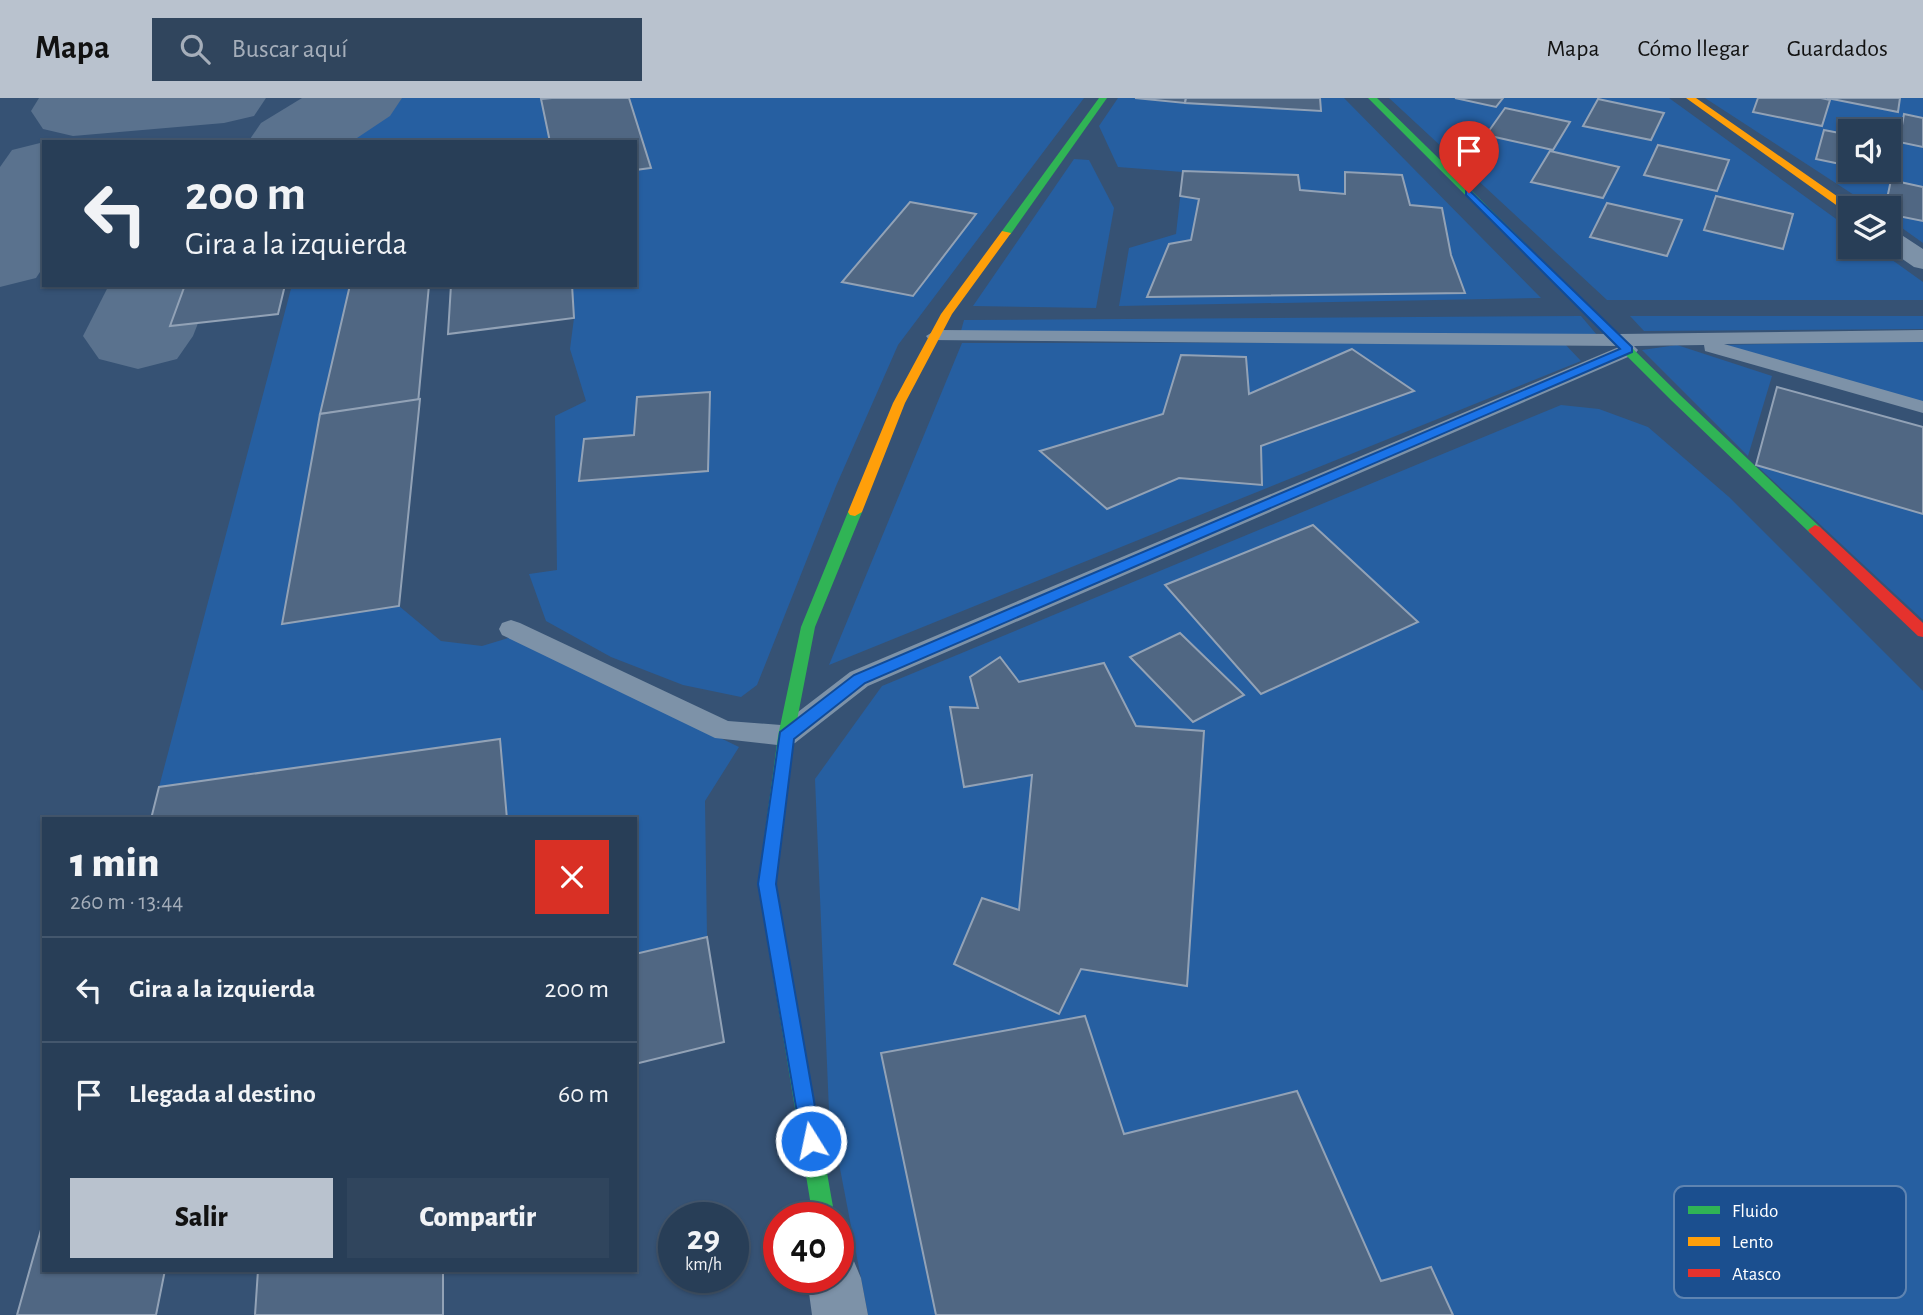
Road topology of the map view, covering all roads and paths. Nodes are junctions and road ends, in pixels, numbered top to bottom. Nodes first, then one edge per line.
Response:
1 (1103, 98) edge
2 (1372, 98) edge
3 (1689, 98) edge
4 (1838, 202) edge
5 (1901, 246) edge
6 (1923, 261) edge
7 (936, 336) junction
8 (1923, 336) edge
9 (1684, 339) junction
10 (1623, 345) junction
11 (1923, 407) edge
12 (511, 629) dead end
13 (1923, 632) edge
14 (786, 736) junction
15 (821, 1202) edge
16 (836, 1293) edge
17 (840, 1315) edge

1 - 7 street
2 - 10 street
3 - 4 street
5 - 6 street
7 - 10 lane
7 - 14 street
8 - 9 lane
9 - 10 lane
9 - 11 lane
10 - 13 street
10 - 14 lane
12 - 14 lane
14 - 15 street
16 - 17 street

